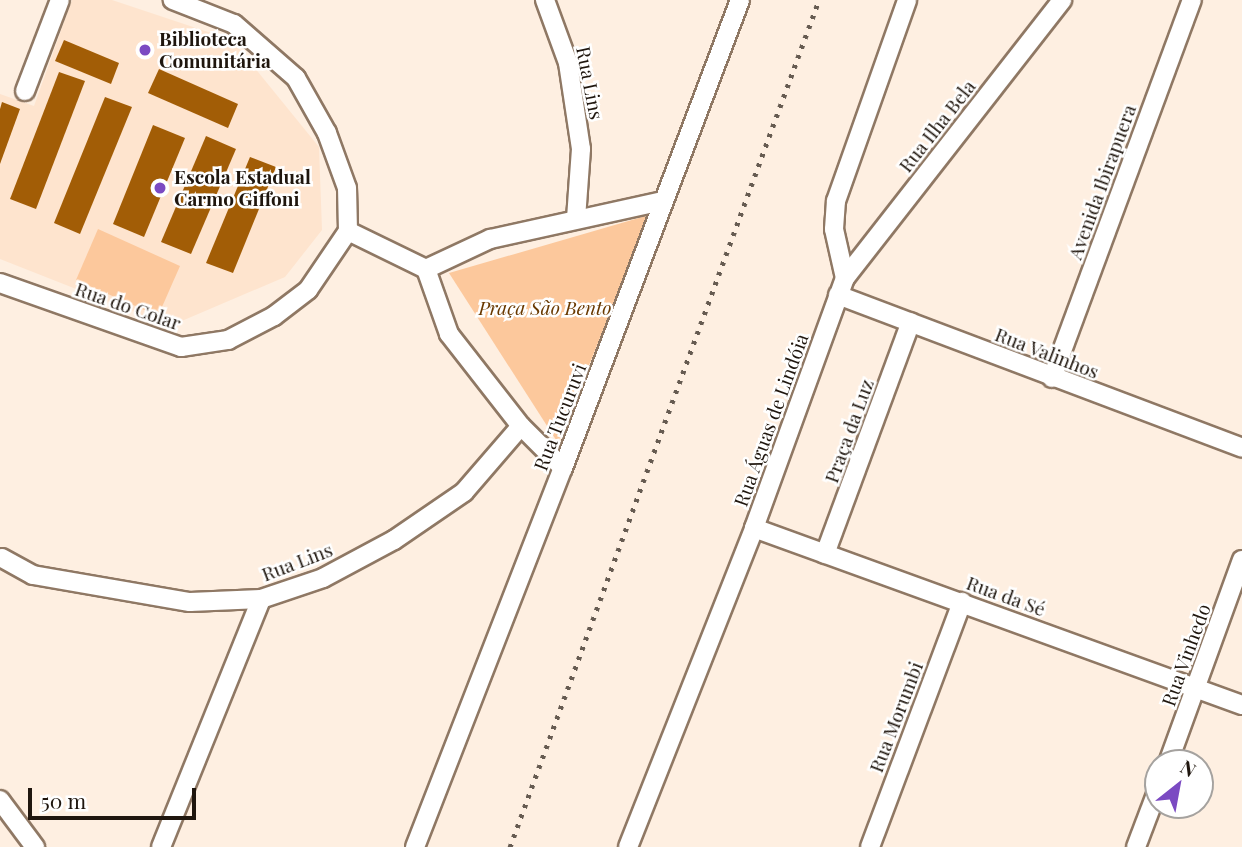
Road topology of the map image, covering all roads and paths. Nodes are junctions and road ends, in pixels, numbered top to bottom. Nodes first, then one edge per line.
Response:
1 (60, 0) edge
2 (173, 0) edge
3 (545, 0) edge
4 (740, 0) edge
5 (907, 0) edge
6 (1062, 0) edge
7 (1192, 0) edge
8 (25, 91) dead end
9 (663, 201) junction
10 (576, 219) junction
11 (348, 232) junction
12 (426, 269) junction
13 (845, 278) junction
14 (0, 283) edge
15 (838, 295) junction
16 (911, 322) junction
17 (1052, 378) junction
18 (522, 426) junction
19 (1242, 448) edge
20 (564, 468) junction
21 (754, 528) junction
22 (825, 554) junction
23 (1, 558) edge
24 (1242, 560) edge
25 (261, 599) junction
26 (962, 602) junction
27 (1197, 688) junction
28 (1242, 705) edge
29 (1173, 749) edge
30 (0, 800) edge
31 (1147, 819) edge
32 (35, 847) edge
33 (161, 847) edge
34 (415, 847) edge
35 (628, 847) edge
36 (870, 847) edge
37 (1136, 847) edge

1 - 8 street
2 - 11 street
3 - 10 street, Rua Lins
4 - 9 street, Rua Tucuruvi
5 - 13 street
6 - 13 street, Rua Ilha Bela
7 - 17 street, Avenida Ibirapuera
9 - 10 street
9 - 20 street, Rua Tucuruvi
10 - 12 street
11 - 12 street
11 - 14 street, Rua do Colar
12 - 18 street
13 - 15 street, Rua Águas de Lindóia
15 - 16 street, Rua Valinhos
15 - 21 street, Rua Águas de Lindóia
16 - 17 street, Rua Valinhos
16 - 22 street, Praça da Luz
17 - 19 street, Rua Valinhos
18 - 20 street
18 - 25 street, Rua Lins
20 - 34 street, Rua Tucuruvi
21 - 22 street, Rua da Sé
21 - 35 street, Rua Águas de Lindóia
22 - 26 street, Rua da Sé
23 - 25 street, Rua Lins
24 - 27 street, Rua Vinhedo
25 - 33 street
26 - 27 street, Rua da Sé
26 - 36 street, Rua Morumbi
27 - 28 street, Rua da Sé
27 - 29 street, Rua Vinhedo
30 - 32 street
31 - 37 street

